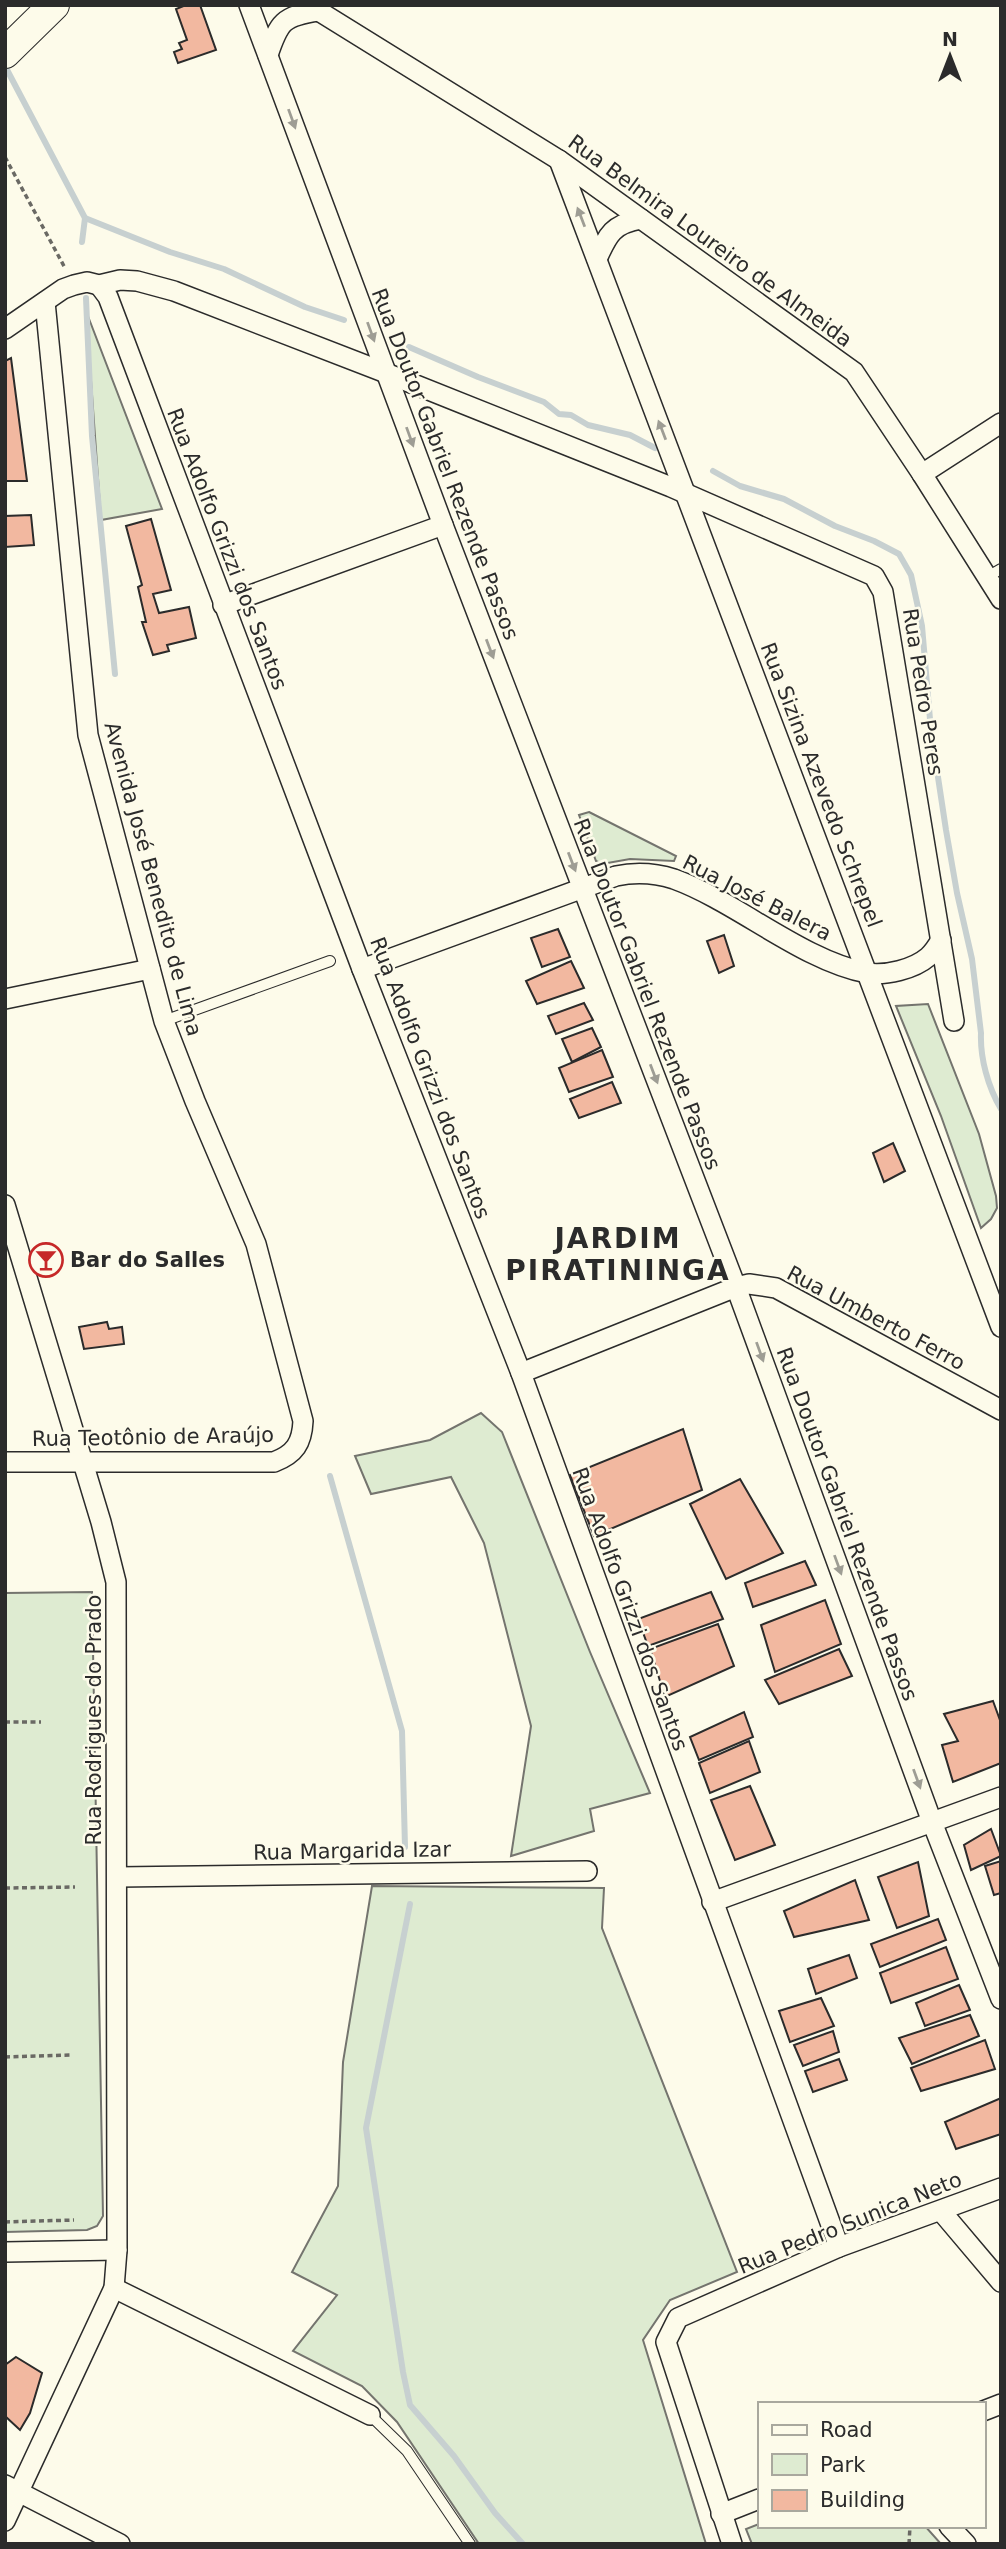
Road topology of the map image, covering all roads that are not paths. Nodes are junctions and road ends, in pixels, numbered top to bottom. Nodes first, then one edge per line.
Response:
1 (35, 5) edge
2 (54, 5) edge
3 (249, 5) edge
4 (314, 8) edge
5 (12, 46) edge
6 (268, 55) junction
7 (559, 160) junction
8 (641, 219) junction
9 (597, 259) junction
10 (99, 285) junction
11 (45, 302) junction
12 (5, 329) edge
13 (386, 373) junction
14 (1001, 423) edge
15 (922, 474) junction
16 (686, 494) junction
17 (443, 525) junction
18 (994, 573) edge
19 (1001, 599) edge
20 (223, 605) junction
21 (582, 889) junction
22 (942, 940) junction
23 (330, 961) dead end
24 (150, 970) junction
25 (362, 970) junction
26 (868, 973) junction
27 (8, 997) edge
28 (164, 1021) junction
29 (954, 1021) dead end
30 (5, 1205) edge
31 (736, 1287) junction
32 (1001, 1328) edge
33 (520, 1373) junction
34 (1001, 1394) edge
35 (974, 1396) junction
36 (1001, 1410) edge
37 (297, 1448) joint
38 (82, 1461) junction
39 (5, 1462) edge
40 (1001, 1797) edge
41 (932, 1822) junction
42 (587, 1871) dead end
43 (118, 1877) junction
44 (712, 1902) junction
45 (1001, 1999) edge
46 (1001, 2188) edge
47 (942, 2211) junction
48 (839, 2247) junction
49 (117, 2250) junction
50 (5, 2252) edge
51 (1001, 2282) edge
52 (114, 2288) junction
53 (370, 2414) joint
54 (12, 2489) edge
55 (758, 2499) edge
56 (721, 2514) junction
57 (5, 2521) edge
58 (951, 2528) edge
59 (120, 2544) edge
60 (470, 2544) edge
61 (732, 2544) edge
62 (966, 2544) edge

1 - 5 main road
2 - 5 main road
3 - 6 street, Rua Doutor Gabriel Rezende Passos
4 - 6 street
4 - 7 street, Rua Belmira Loureiro de Almeida
6 -> 13 street, Rua Doutor Gabriel Rezende Passos
7 - 8 street, Rua Belmira Loureiro de Almeida
9 -> 7 street, Rua Sizina Azevedo Schrepel
8 - 9 street
8 - 15 street, Rua Belmira Loureiro de Almeida
16 -> 9 street, Rua Sizina Azevedo Schrepel
10 - 11 street
10 - 13 street
10 - 20 street, Rua Adolfo Grizzi dos Santos
11 - 12 street
11 - 24 street, Avenida José Benedito de Lima
13 - 16 street
13 -> 17 street, Rua Doutor Gabriel Rezende Passos
14 - 15 street
15 - 18 street, Rua Belmira Loureiro de Almeida
16 - 22 street, Rua Pedro Peres
16 - 26 street, Rua Sizina Azevedo Schrepel
17 - 20 street
17 -> 21 street, Rua Doutor Gabriel Rezende Passos
18 - 19 street, Rua Belmira Loureiro de Almeida
20 - 25 street, Rua Adolfo Grizzi dos Santos
21 - 25 street, Rua José Balera
21 - 26 street, Rua José Balera
21 -> 31 street, Rua Doutor Gabriel Rezende Passos
22 - 26 street, Rua José Balera
22 - 29 street, Rua Pedro Peres
23 - 28 lane
24 - 27 street
24 - 28 street, Avenida José Benedito de Lima
25 - 33 street, Rua Adolfo Grizzi dos Santos
26 - 32 street, Rua Sizina Azevedo Schrepel
28 - 37 street, Avenida José Benedito de Lima
30 - 38 street, Rua Rodrigues do Prado
31 - 33 street, Rua Umberto Ferro
31 - 35 street, Rua Umberto Ferro
31 -> 41 street, Rua Doutor Gabriel Rezende Passos
33 - 44 street, Rua Adolfo Grizzi dos Santos
34 - 35 street, Rua Umberto Ferro
35 - 36 street, Rua Umberto Ferro
37 - 38 street, Rua Teotônio de Araújo
38 - 39 street, Rua Teotônio de Araújo
38 - 43 street, Rua Rodrigues do Prado
40 - 41 street
41 - 44 street
41 - 45 street, Rua Doutor Gabriel Rezende Passos
42 - 43 street, Rua Margarida Izar
43 - 49 street, Rua Rodrigues do Prado
44 - 48 street, Rua Adolfo Grizzi dos Santos
46 - 47 street, Rua Pedro Sunica Neto
47 - 48 street, Rua Pedro Sunica Neto
47 - 51 street
48 - 56 street, Rua Pedro Sunica Neto
49 - 50 street
49 - 52 street, Rua Rodrigues do Prado
52 - 53 street
52 - 54 street
53 - 60 lane
54 - 57 street
54 - 59 street
55 - 56 street
56 - 61 street
58 - 62 street

